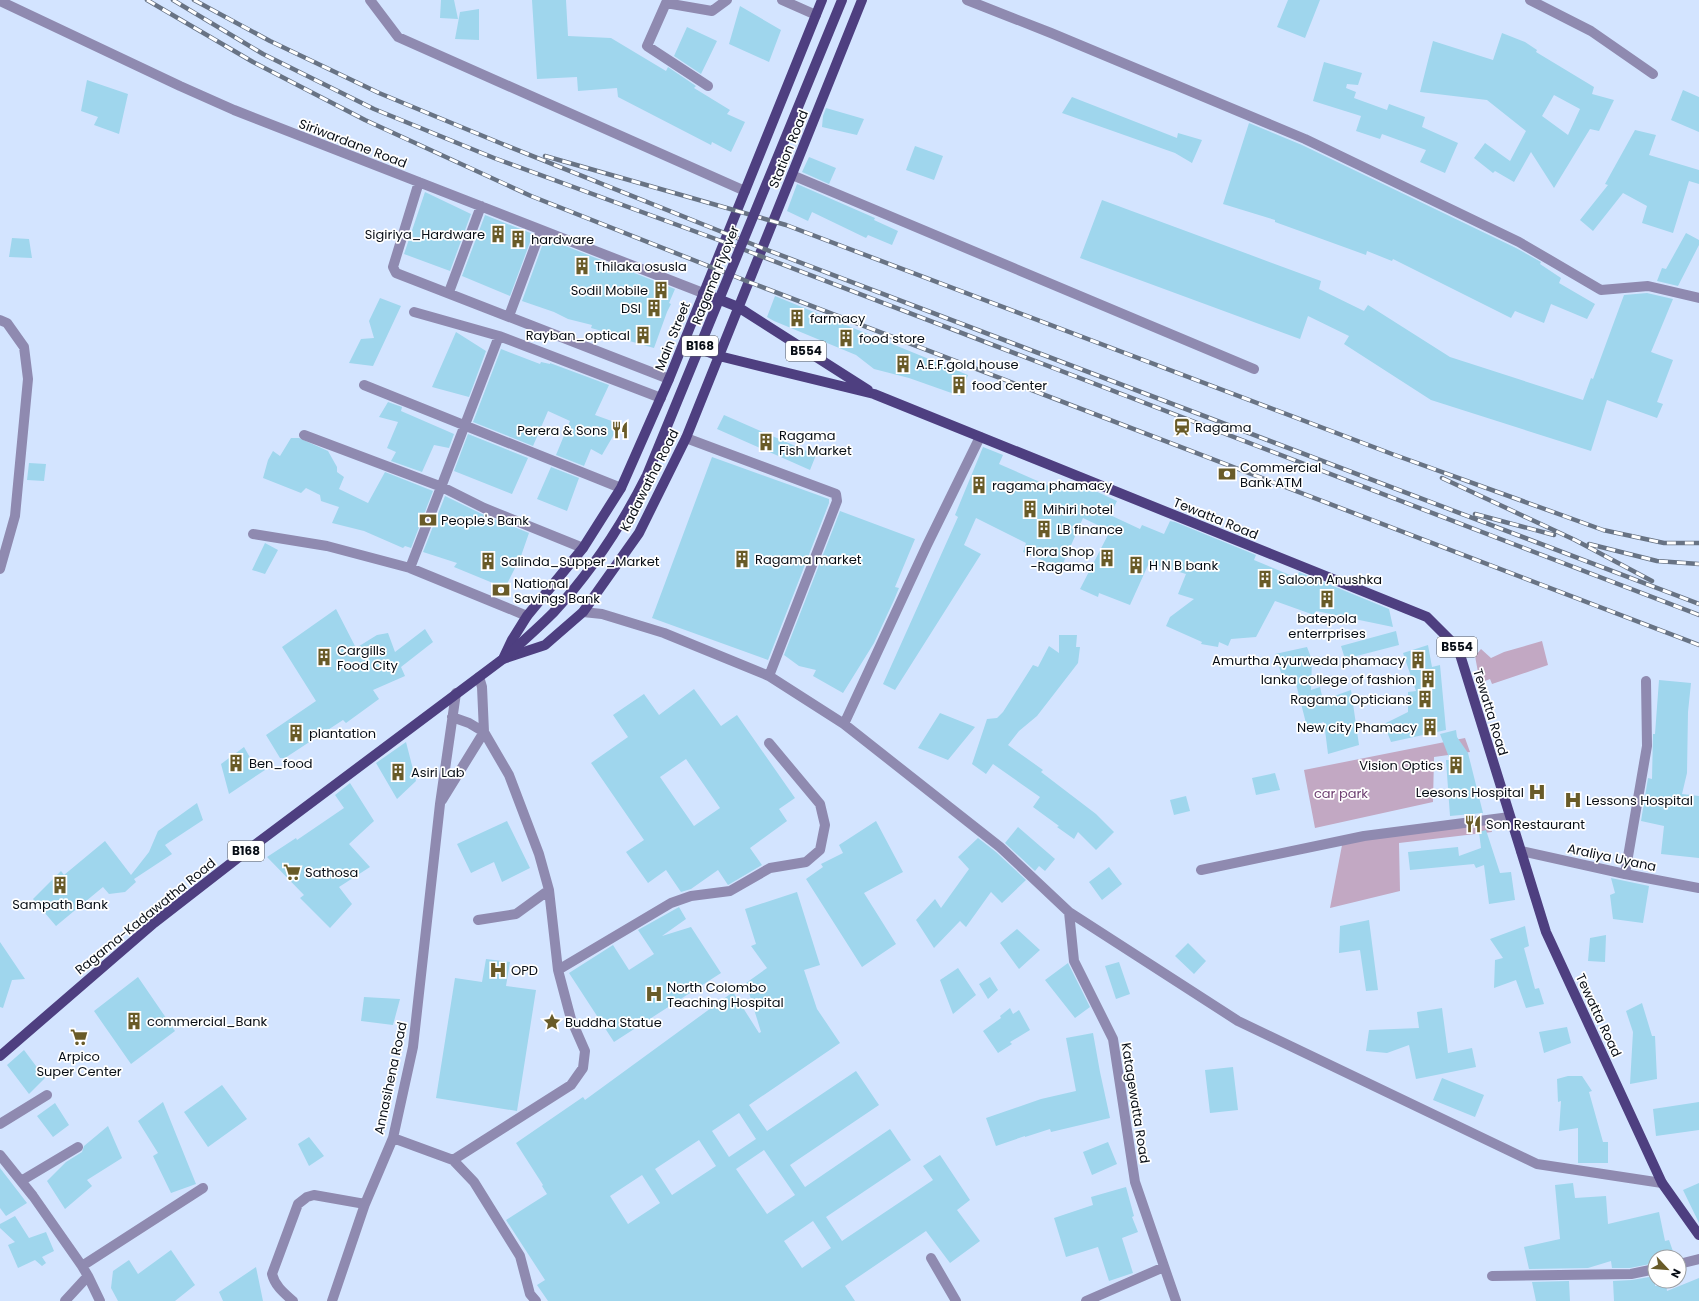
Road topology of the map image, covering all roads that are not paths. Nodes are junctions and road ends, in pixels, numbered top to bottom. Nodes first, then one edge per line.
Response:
1 (370, 0) edge
2 (727, 0) edge
3 (782, 0) edge
4 (822, 0) edge
5 (842, 0) edge
6 (862, 0) edge
7 (966, 0) edge
8 (1530, 0) edge
9 (0, 1) edge
10 (816, 15) junction
11 (1653, 74) dead end
12 (708, 86) dead end
13 (792, 175) junction
14 (419, 182) junction
15 (745, 191) junction
16 (481, 206) junction
17 (541, 230) junction
18 (449, 292) junction
19 (704, 293) junction
20 (1699, 298) edge
21 (738, 307) junction
22 (414, 312) dead end
23 (509, 316) junction
24 (0, 320) edge
25 (499, 336) junction
26 (684, 343) junction
27 (719, 356) junction
28 (1254, 369) dead end
29 (669, 379) junction
30 (364, 385) dead end
31 (874, 394) junction
32 (661, 398) junction
33 (465, 425) junction
34 (304, 435) dead end
35 (980, 437) junction
36 (686, 438) junction
37 (442, 486) junction
38 (621, 488) junction
39 (253, 534) dead end
40 (583, 548) junction
41 (410, 568) junction
42 (0, 569) edge
43 (583, 612) junction
44 (527, 616) junction
45 (503, 658) junction
46 (769, 676) junction
47 (479, 677) junction
48 (1646, 681) dead end
49 (456, 693) junction
50 (452, 717) junction
51 (844, 724) junction
52 (484, 732) junction
53 (769, 743) dead end
54 (440, 804) junction
55 (1510, 817) junction
56 (1521, 851) junction
57 (1201, 870) dead end
58 (1625, 874) junction
59 (1699, 888) edge
60 (549, 890) junction
61 (1069, 912) junction
62 (478, 920) dead end
63 (558, 970) junction
64 (0, 1056) edge
65 (47, 1094) dead end
66 (0, 1124) edge
67 (393, 1138) junction
68 (78, 1147) dead end
69 (0, 1155) edge
70 (453, 1160) junction
71 (21, 1181) junction
72 (1662, 1183) junction
73 (203, 1188) dead end
74 (365, 1204) junction
75 (1699, 1235) edge
76 (931, 1258) dead end
77 (1699, 1259) edge
78 (1687, 1262) edge
79 (82, 1266) junction
80 (1164, 1267) junction
81 (1647, 1271) edge
82 (88, 1276) junction
83 (1492, 1276) dead end
84 (65, 1301) edge
85 (100, 1301) edge
86 (293, 1301) edge
87 (332, 1301) edge
88 (536, 1301) edge
89 (956, 1301) edge
90 (1086, 1301) edge
91 (1176, 1301) edge

1 - 15 street
2 - 12 street
3 - 10 street
4 - 10 main road, Main Street / B168
5 - 45 main road, Ragama Flyover / B168, bridge
6 - 13 main road, Station Road / B168
7 - 20 street
8 - 11 street
9 - 14 street, Siriwardane Road
10 - 15 main road, Main Street / B168
13 - 21 main road, Station Road / B168
13 - 28 street
14 - 16 street, Siriwardane Road
14 - 18 street
15 - 19 main road, Main Street / B168
16 - 17 street, Siriwardane Road
16 - 18 street
17 - 19 street, Siriwardane Road
17 - 23 street
18 - 23 street
19 - 21 main road, Tewatta Road
19 - 26 main road, Main Street / B168
21 - 27 main road, Kadawatha Road / B168
21 - 31 main road, Tewatta Road / B554
22 - 25 street
23 - 29 street
24 - 42 street
25 - 32 street
25 - 33 street
26 - 27 main road, Tewatta Road
26 - 29 main road, Main Street / B168
27 - 31 main road, Tewatta Road / B554
27 - 36 main road, Kadawatha Road / B168
29 - 32 main road, Main Street / B168
30 - 33 street
31 - 35 main road, Tewatta Road / B554
32 - 38 main road, Main Street / B168
33 - 37 street
33 - 38 street
34 - 37 street
35 - 51 street
35 - 55 main road, Tewatta Road / B554
36 - 43 main road, Kadawatha Road / B168
36 - 46 street
37 - 40 street
37 - 41 street
38 - 40 main road, Main Street / B168
39 - 41 street
40 - 44 main road, Main Street / B168
41 - 44 street
43 - 45 main road, Kadawatha Road / B168
43 - 46 street
44 - 45 main road, Main Street / B168
45 - 47 main road, Ragama-Kadawatha Road / B168
46 - 51 street
47 - 49 main road, Ragama-Kadawatha Road / B168
47 - 52 street
48 - 58 street
49 - 50 street, Annasihena Road
49 - 64 main road, Ragama-Kadawatha Road / B168
50 - 52 street
50 - 54 street, Annasihena Road
51 - 61 street
52 - 54 street, Annasihena Road
52 - 60 street
53 - 63 street
54 - 67 street, Annasihena Road
55 - 56 main road, Tewatta Road / B554
55 - 57 street
56 - 58 street, Araliya Uyana
56 - 72 main road, Tewatta Road / B554
58 - 59 street, Araliya Uyana
60 - 62 street
60 - 63 street
61 - 72 street
61 - 80 street, Katagewatta Road
63 - 70 street
65 - 66 street
67 - 70 street
67 - 74 street, Annasihena Road
68 - 71 street
69 - 71 street
70 - 88 street
71 - 79 street
72 - 75 main road, Tewatta Road / B554
73 - 79 street
74 - 86 street
74 - 87 street, Annasihena Road
76 - 89 street
77 - 78 street
79 - 82 street
80 - 90 street
80 - 91 street, Katagewatta Road
81 - 83 street
82 - 84 street
82 - 85 street

